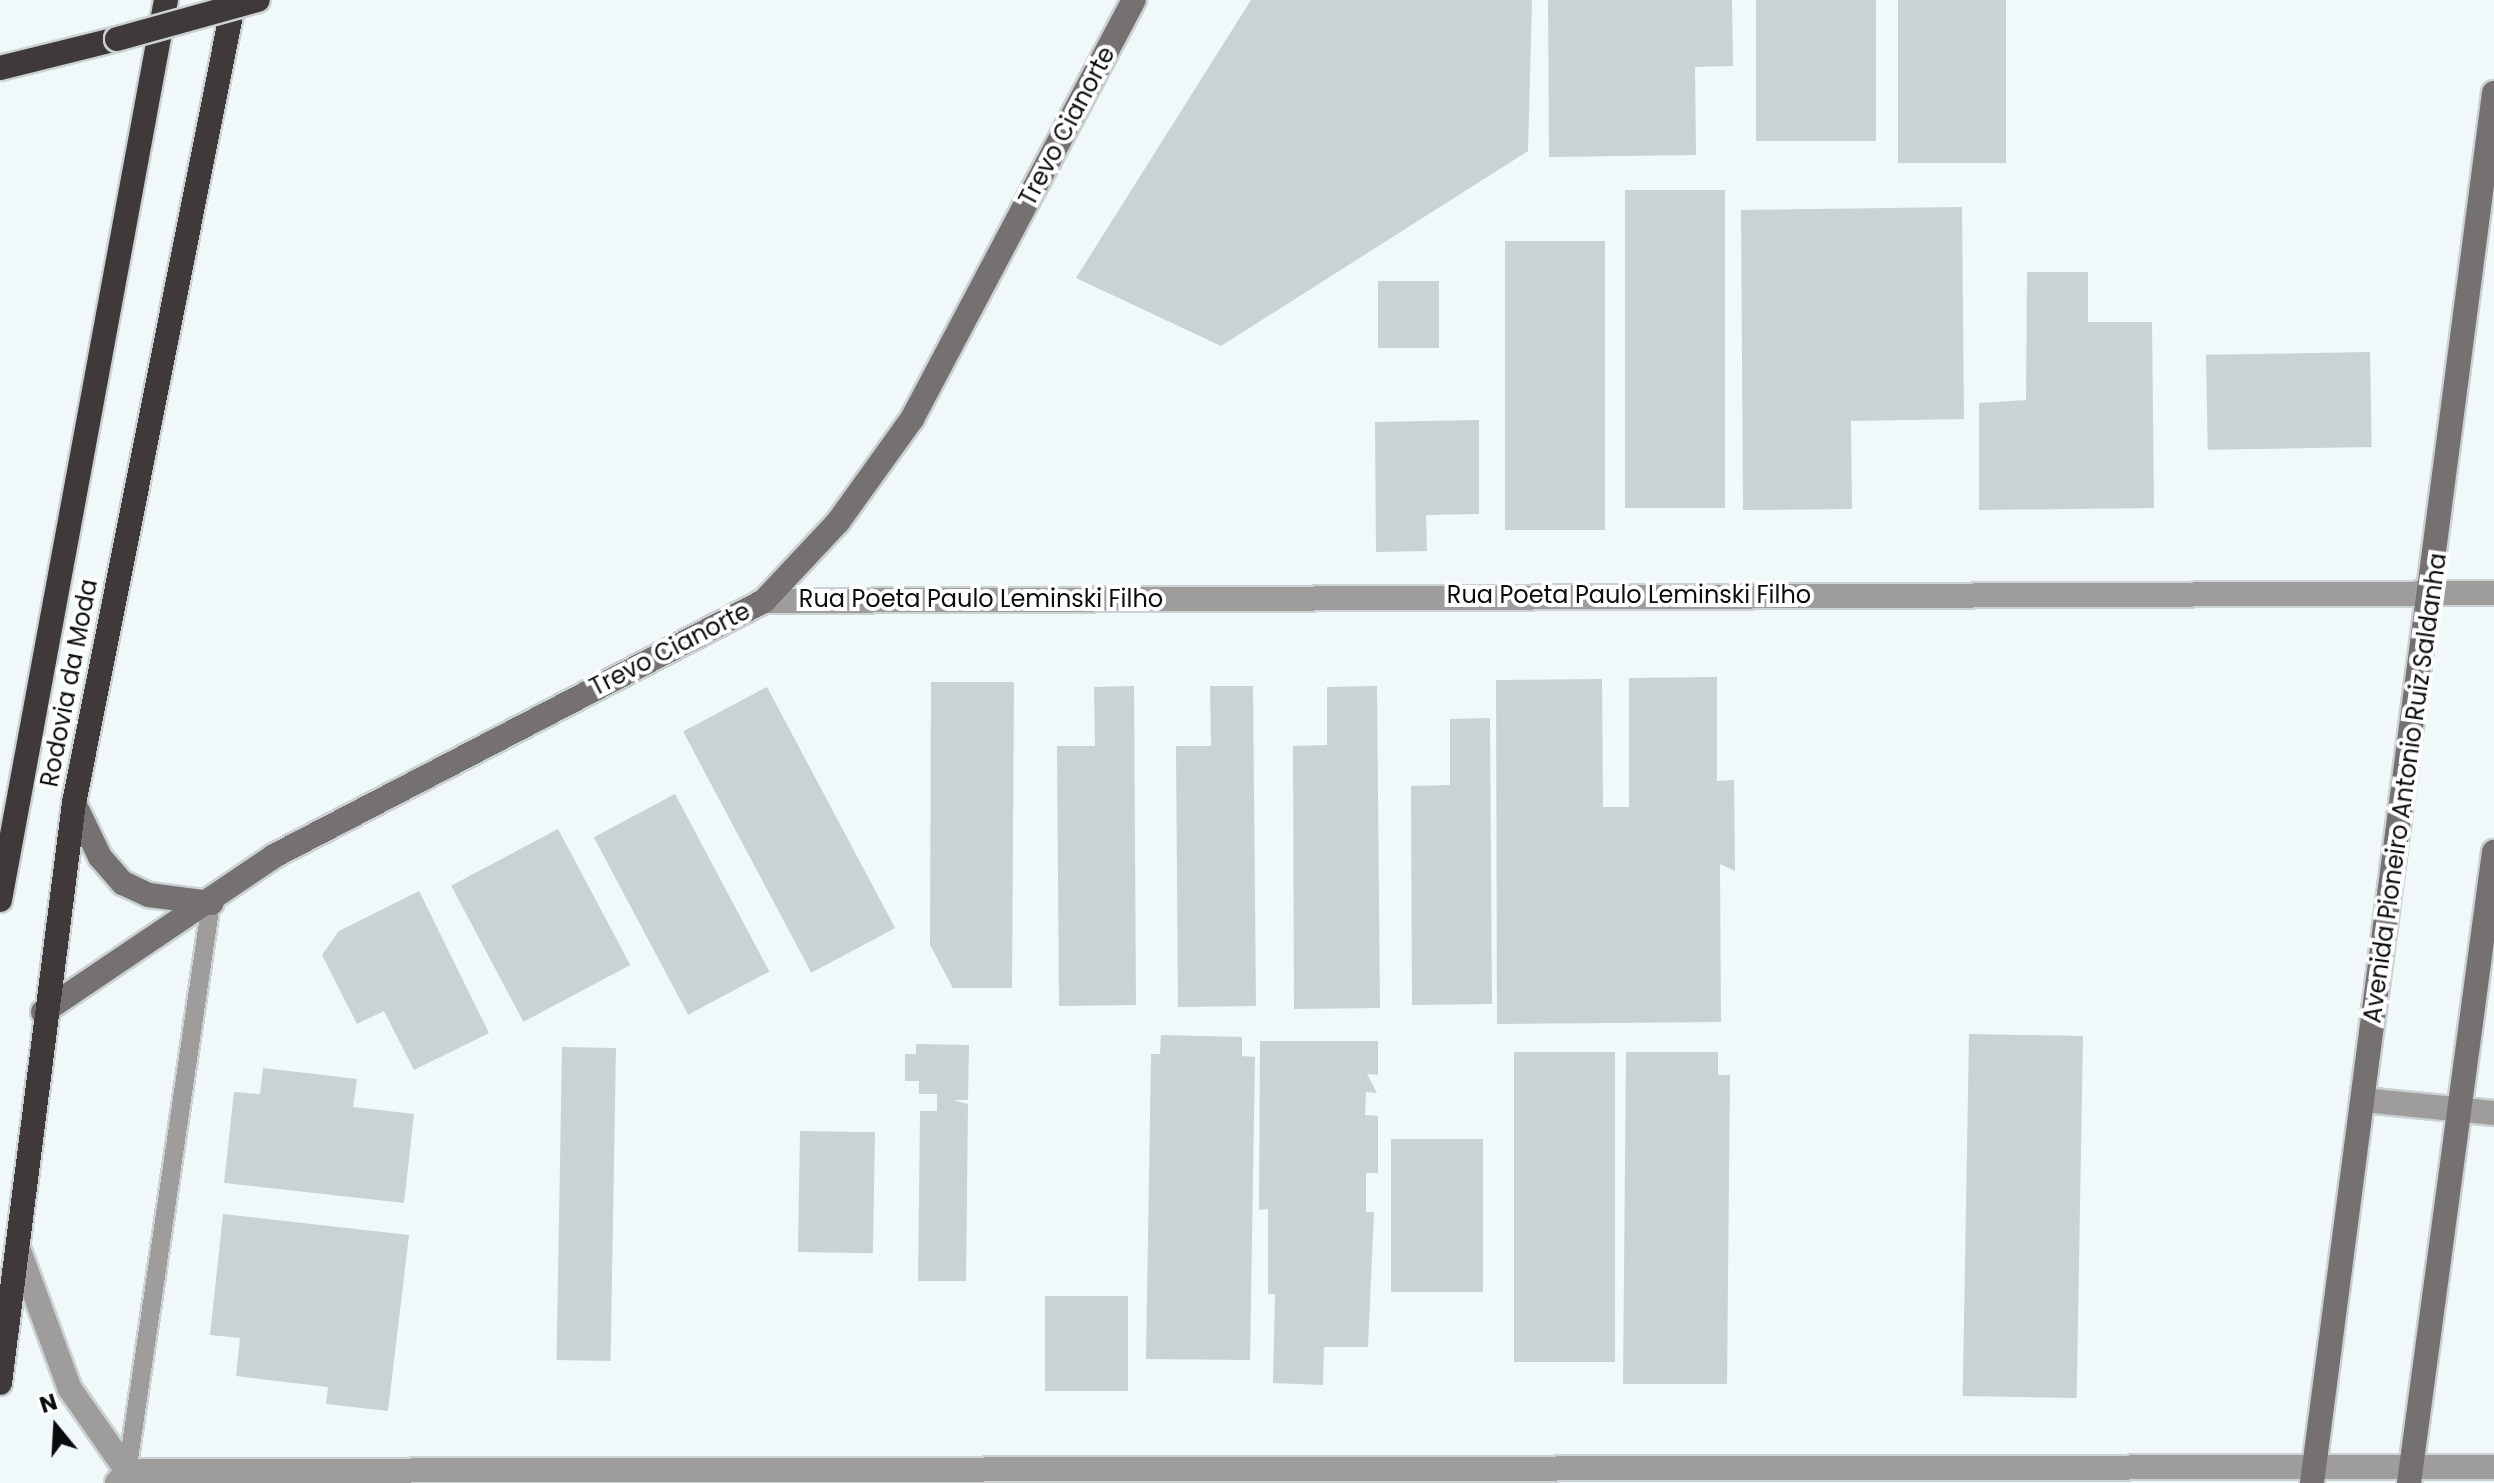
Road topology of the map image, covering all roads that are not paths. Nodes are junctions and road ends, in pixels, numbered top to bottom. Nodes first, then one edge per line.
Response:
1 (166, 0) edge
2 (234, 0) edge
3 (258, 0) edge
4 (1134, 0) edge
5 (0, 68) edge
6 (2494, 93) edge
7 (2432, 590) junction
8 (2494, 593) edge
9 (764, 601) junction
10 (74, 803) junction
11 (2494, 852) edge
12 (0, 900) edge
13 (211, 903) junction
14 (43, 1012) junction
15 (2363, 1100) junction
16 (2456, 1113) junction
17 (2494, 1113) edge
18 (18, 1248) junction
19 (0, 1383) edge
20 (2494, 1467) edge
21 (2313, 1475) edge
22 (2410, 1475) edge
23 (1260, 1476) edge
24 (123, 1479) edge

1 - 12 highway, Rodovia da Moda
2 - 10 highway, Rodovia da Moda
3 - 5 highway, bridge
4 - 9 street, Trevo Cianorte
6 - 7 street, Avenida Pioneiro Antonio Ruiz Saldanha
7 - 8 street, Rua Poeta Paulo Leminski Filho
7 - 9 street, Rua Poeta Paulo Leminski Filho
7 - 15 street, Avenida Pioneiro Antonio Ruiz Saldanha
9 - 13 street, Trevo Cianorte
10 - 13 street
10 - 14 highway, Rodovia da Moda
11 - 16 street
13 - 14 street, Trevo Cianorte
13 - 24 lane
14 - 18 highway, Rodovia da Moda
15 - 16 street
15 - 21 street, Avenida Pioneiro Antonio Ruiz Saldanha
16 - 17 street
16 - 22 street
18 - 19 highway, Rodovia da Moda
18 - 24 street
20 - 22 street
21 - 22 street
21 - 23 street
23 - 24 street

